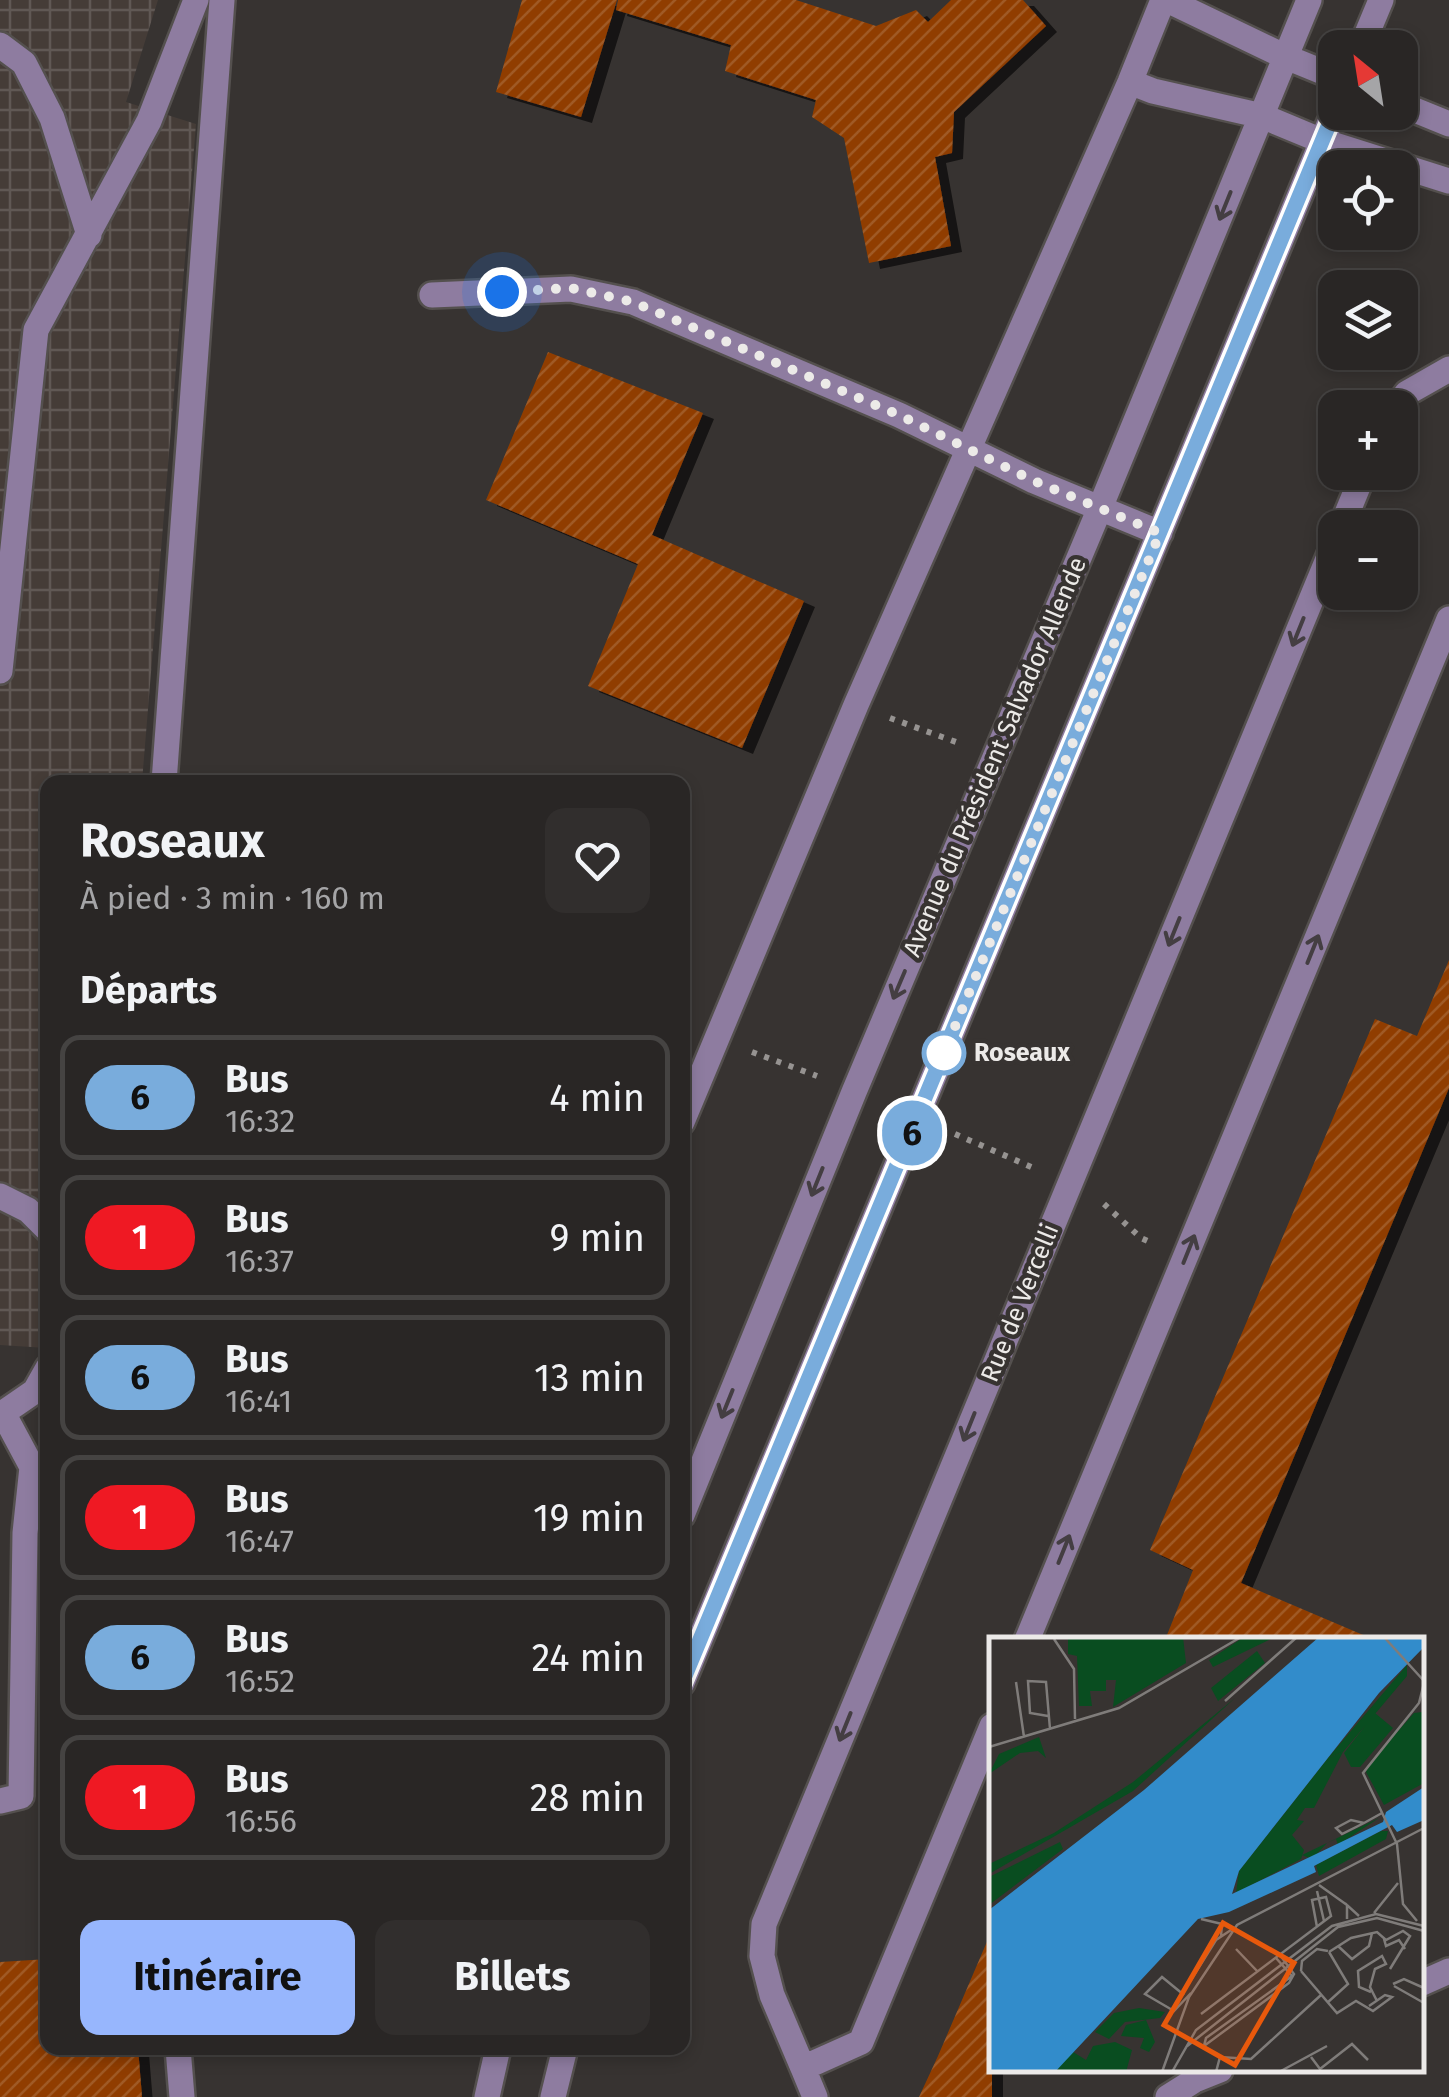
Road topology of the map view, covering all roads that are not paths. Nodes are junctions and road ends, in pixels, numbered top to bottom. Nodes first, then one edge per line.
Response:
1 (196, 0) edge
2 (222, 0) edge
3 (1165, 0) edge
4 (1309, 0) edge
5 (1380, 0) edge
6 (1368, 30) edge
7 (0, 44) edge
8 (1286, 57) junction
9 (1318, 71) edge
10 (1130, 82) junction
11 (1418, 111) edge
12 (1262, 116) junction
13 (1449, 124) edge
14 (1327, 130) edge
15 (1322, 141) junction
16 (1449, 181) edge
17 (89, 234) junction
18 (432, 295) dead end
19 (1449, 369) edge
20 (1412, 390) edge
21 (968, 450) junction
22 (1100, 508) junction
23 (1160, 533) junction
24 (1318, 583) edge
25 (1449, 619) edge
26 (0, 671) edge
27 (165, 775) edge
28 (690, 1104) edge
29 (0, 1196) edge
30 (40, 1222) edge
31 (40, 1383) edge
32 (1, 1413) edge
33 (40, 1459) edge
34 (690, 1494) edge
35 (1028, 1637) edge
36 (690, 1663) edge
37 (989, 1733) edge
38 (0, 1801) edge
39 (1449, 1971) edge
40 (1424, 1982) edge
41 (179, 2055) edge
42 (496, 2055) edge
43 (563, 2055) edge
44 (803, 2068) junction
45 (1215, 2072) edge
46 (182, 2097) edge
47 (487, 2097) edge
48 (552, 2097) edge
49 (816, 2097) edge
50 (1168, 2097) edge

1 - 17 street
2 - 27 street
3 - 8 street
3 - 10 street
4 - 8 street, Avenue du Président Salvador Allende
5 - 6 street
7 - 17 street
8 - 9 street
8 - 12 street, Avenue du Président Salvador Allende
10 - 12 street
10 - 21 street
11 - 13 street
12 - 15 street
12 -> 22 street, Avenue du Président Salvador Allende
14 - 15 street
15 - 16 street
15 - 23 street
17 - 26 street
18 - 21 street
19 - 20 street
21 - 22 street
21 - 28 street
22 - 23 street
22 -> 34 street, Avenue du Président Salvador Allende
23 - 36 street
24 -> 44 street, Rue de Vercelli
35 -> 25 street
29 - 30 street
31 - 32 street
32 - 33 street
33 - 38 street
37 - 44 street
39 - 40 street
41 - 46 street
42 - 47 street
43 - 48 street
44 - 49 street, Rue de Vercelli
45 - 50 street

